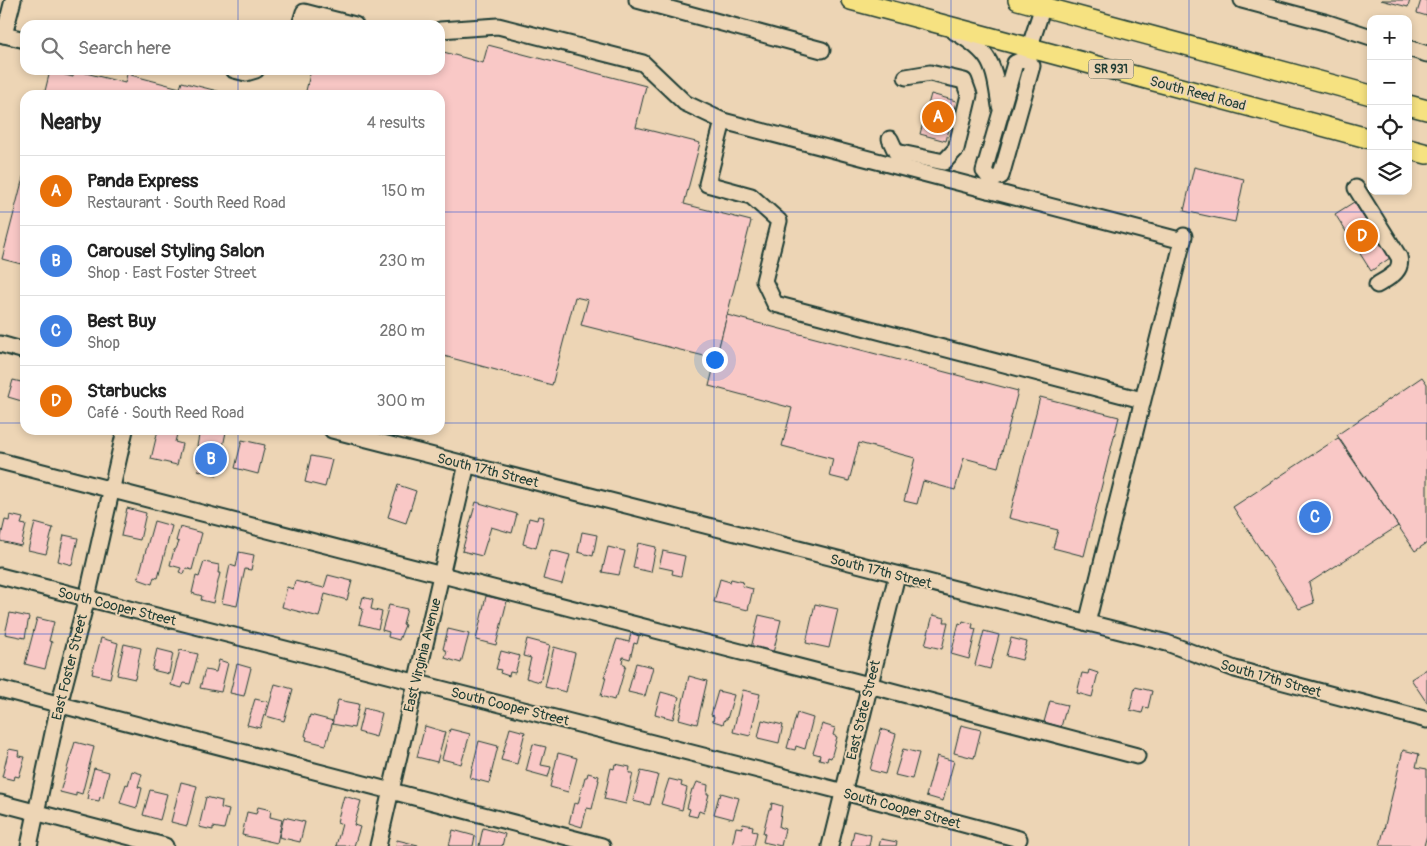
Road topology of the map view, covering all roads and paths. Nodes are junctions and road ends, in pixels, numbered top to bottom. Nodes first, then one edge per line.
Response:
1 (13, 0) edge
2 (637, 0) edge
3 (852, 0) edge
4 (1018, 0) edge
5 (1242, 0) edge
6 (1044, 3) edge
7 (302, 20) edge
8 (335, 20) edge
9 (943, 24) junction
10 (445, 30) edge
11 (2, 34) edge
12 (1367, 35) edge
13 (20, 39) edge
14 (1412, 49) edge
15 (822, 50) dead end
16 (1028, 53) junction
17 (1427, 54) edge
18 (906, 77) dead end
19 (1367, 94) edge
20 (1412, 106) edge
21 (1427, 110) edge
22 (1001, 112) junction
23 (723, 121) junction
24 (1367, 138) edge
25 (890, 139) dead end
26 (1412, 150) edge
27 (1427, 154) edge
28 (989, 185) junction
29 (1356, 188) dead end
30 (1377, 285) dead end
31 (0, 344) edge
32 (20, 350) edge
33 (1142, 400) junction
34 (125, 435) edge
35 (352, 435) edge
36 (0, 461) edge
37 (467, 464) junction
38 (112, 491) junction
39 (897, 575) junction
40 (0, 576) edge
41 (441, 576) junction
42 (87, 598) junction
43 (1087, 623) junction
44 (415, 682) junction
45 (869, 685) junction
46 (0, 690) edge
47 (59, 706) junction
48 (1427, 720) edge
49 (1137, 756) dead end
50 (390, 791) junction
51 (844, 792) junction
52 (0, 803) edge
53 (37, 812) junction
54 (1019, 839) dead end
55 (29, 846) edge
56 (165, 846) edge
57 (378, 846) edge
58 (602, 846) edge
59 (830, 846) edge

1 - 11 street
2 - 15 street
3 - 9 main road, South Reed Road / SR 931
4 - 6 main road
5 - 12 street
6 - 16 street
6 - 19 main road
7 - 8 street
9 - 16 main road, South Reed Road / SR 931
9 - 22 street
10 - 23 street
11 - 13 street
14 - 17 street
16 - 22 street
16 - 24 main road, South Reed Road / SR 931
16 - 28 street
18 - 25 street
20 - 21 main road
22 - 28 street
23 - 28 street
23 - 33 street
26 - 27 main road
28 - 33 street
29 - 30 street
31 - 32 street
33 - 43 street
34 - 38 street, East Foster Street
35 - 37 street, South 17th Street
36 - 38 street
37 - 39 street, South 17th Street
37 - 41 street, East Virginia Avenue
38 - 41 street
38 - 42 street, East Foster Street
39 - 43 street, South 17th Street
39 - 45 street, East State Street
40 - 42 street, South Cooper Street
41 - 44 street, East Virginia Avenue
41 - 45 street
42 - 44 street, South Cooper Street
42 - 47 street, East Foster Street
43 - 48 street, South 17th Street
44 - 50 street, East Virginia Avenue
44 - 51 street, South Cooper Street
45 - 49 street
45 - 51 street, East State Street
46 - 47 street
47 - 50 street
47 - 53 street, East Foster Street
50 - 57 street, East Virginia Avenue
50 - 58 street
51 - 54 street, South Cooper Street
51 - 59 street, East State Street
52 - 53 street
53 - 55 street, East Foster Street
53 - 56 street

